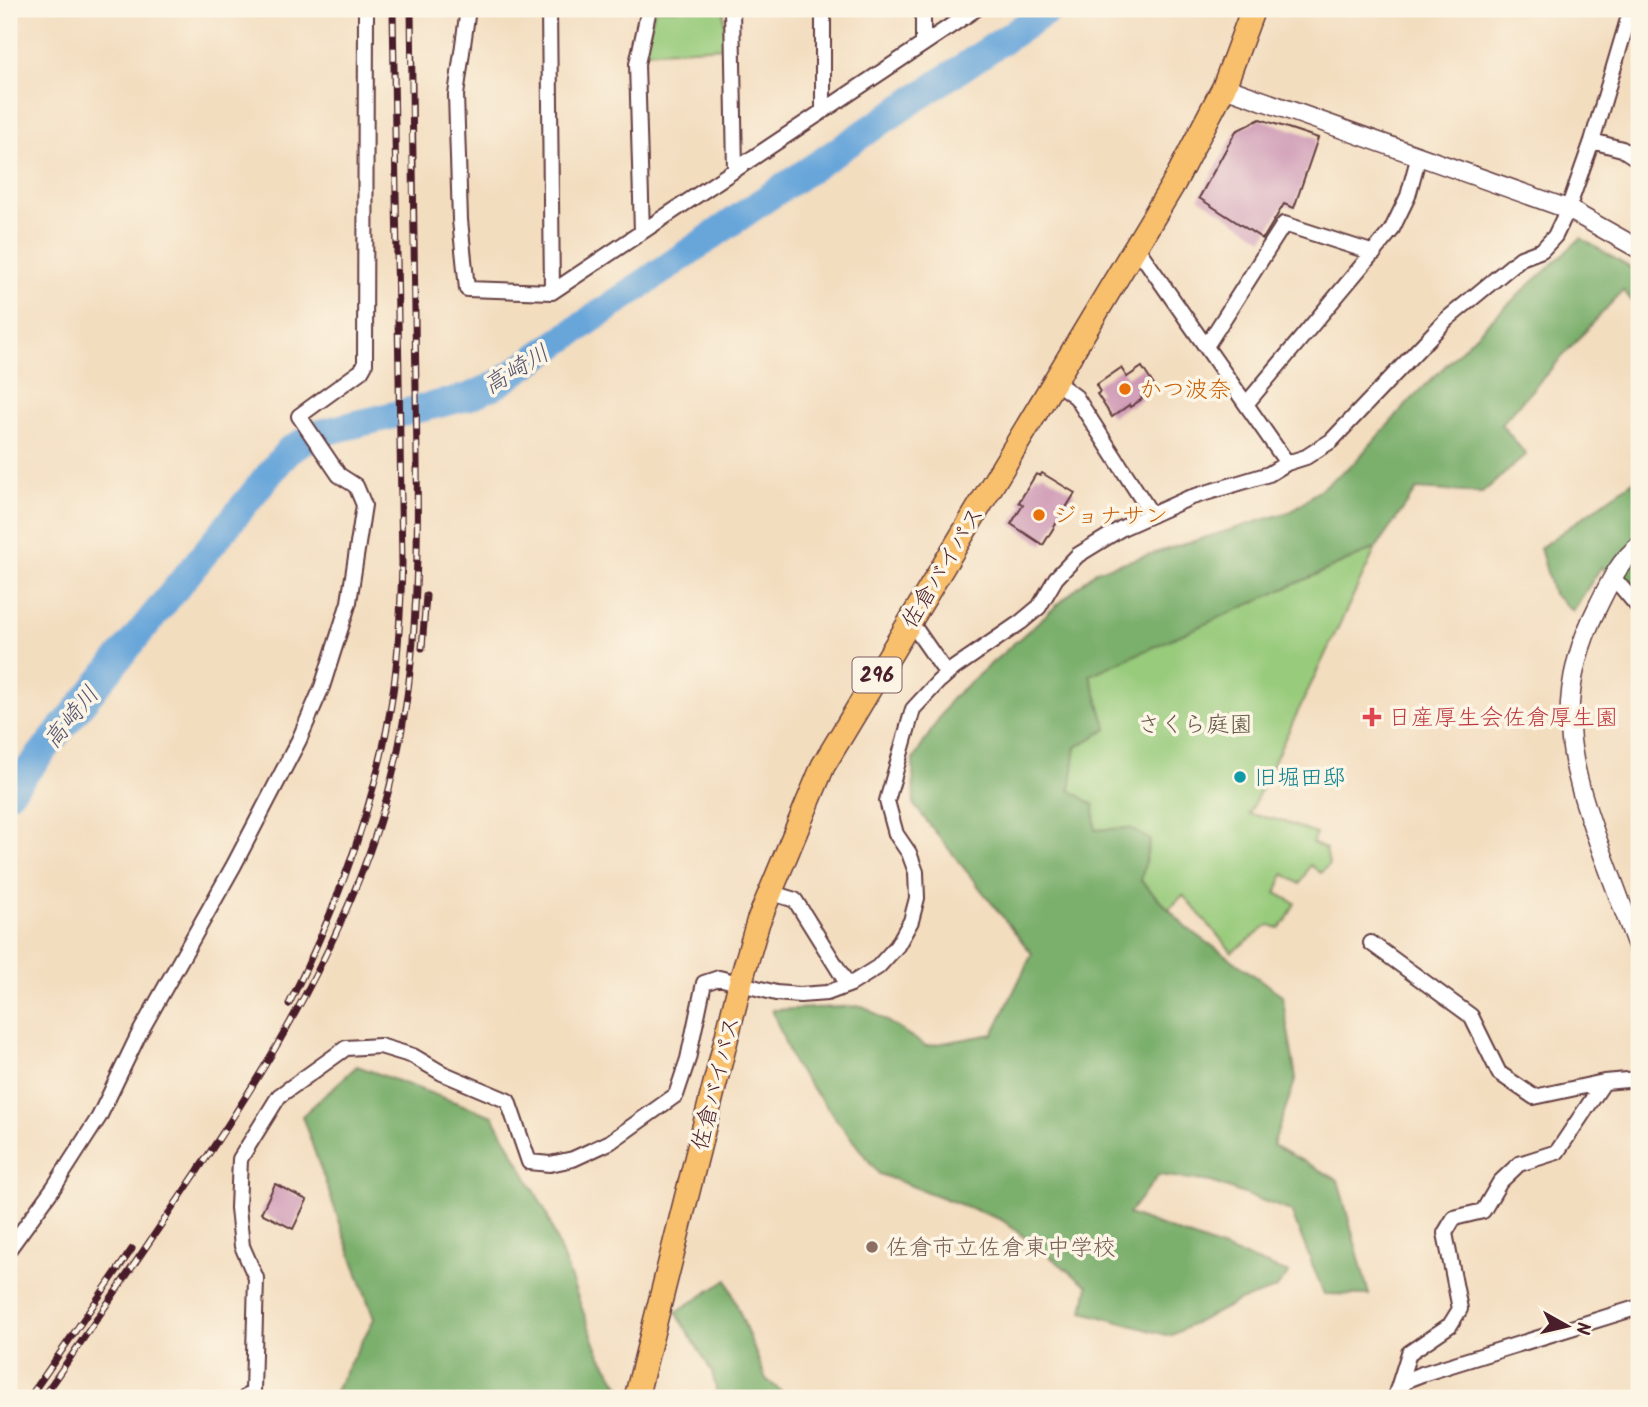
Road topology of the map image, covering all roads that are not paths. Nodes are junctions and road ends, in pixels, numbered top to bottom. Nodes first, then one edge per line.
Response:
1 (366, 9) edge
2 (468, 9) edge
3 (549, 9) edge
4 (649, 9) edge
5 (732, 9) edge
6 (823, 9) edge
7 (923, 9) edge
8 (976, 9) edge
9 (1253, 9) edge
10 (1632, 19) edge
11 (923, 44) junction
12 (1224, 87) junction
13 (823, 111) junction
14 (1592, 141) junction
15 (1419, 155) junction
16 (1639, 160) edge
17 (735, 170) junction
18 (1568, 209) junction
19 (642, 232) junction
20 (1135, 245) junction
21 (1639, 249) edge
22 (1374, 253) junction
23 (552, 292) junction
24 (1207, 345) junction
25 (1053, 380) junction
26 (1247, 403) junction
27 (1287, 463) junction
28 (1152, 515) junction
29 (1639, 546) edge
30 (1613, 577) junction
31 (1639, 608) edge
32 (910, 621) junction
33 (947, 674) junction
34 (769, 892) junction
35 (1371, 943) dead end
36 (1639, 951) edge
37 (740, 984) junction
38 (848, 985) junction
39 (1639, 1079) edge
40 (1604, 1083) junction
41 (9, 1250) edge
42 (1639, 1307) edge
43 (1396, 1394) edge
44 (245, 1398) edge
45 (636, 1398) edge

1 - 41 street
2 - 23 street
3 - 23 street
4 - 19 street
5 - 17 street
6 - 13 street
7 - 11 street
8 - 11 street
9 - 12 highway, 佐倉バイパス / 296
10 - 14 street
11 - 13 street
12 - 15 street
12 - 20 highway, 佐倉バイパス / 296
13 - 17 street
14 - 16 street
14 - 18 street
15 - 18 street
15 - 22 street
17 - 19 street
18 - 21 street
18 - 27 street
19 - 23 street
20 - 24 street
20 - 25 highway, 佐倉バイパス / 296
22 - 24 street
22 - 26 street
24 - 26 street
25 - 28 street
25 - 32 highway, 佐倉バイパス / 296
26 - 27 street
27 - 28 street
28 - 33 street
29 - 30 street
30 - 31 street
30 - 36 street
32 - 33 street
32 - 34 highway, 佐倉バイパス / 296
33 - 38 street
34 - 37 highway, 佐倉バイパス / 296
34 - 38 street
35 - 40 street
37 - 38 street
37 - 44 street
37 - 45 highway, 佐倉バイパス / 296
39 - 40 street
40 - 43 street
42 - 43 street

